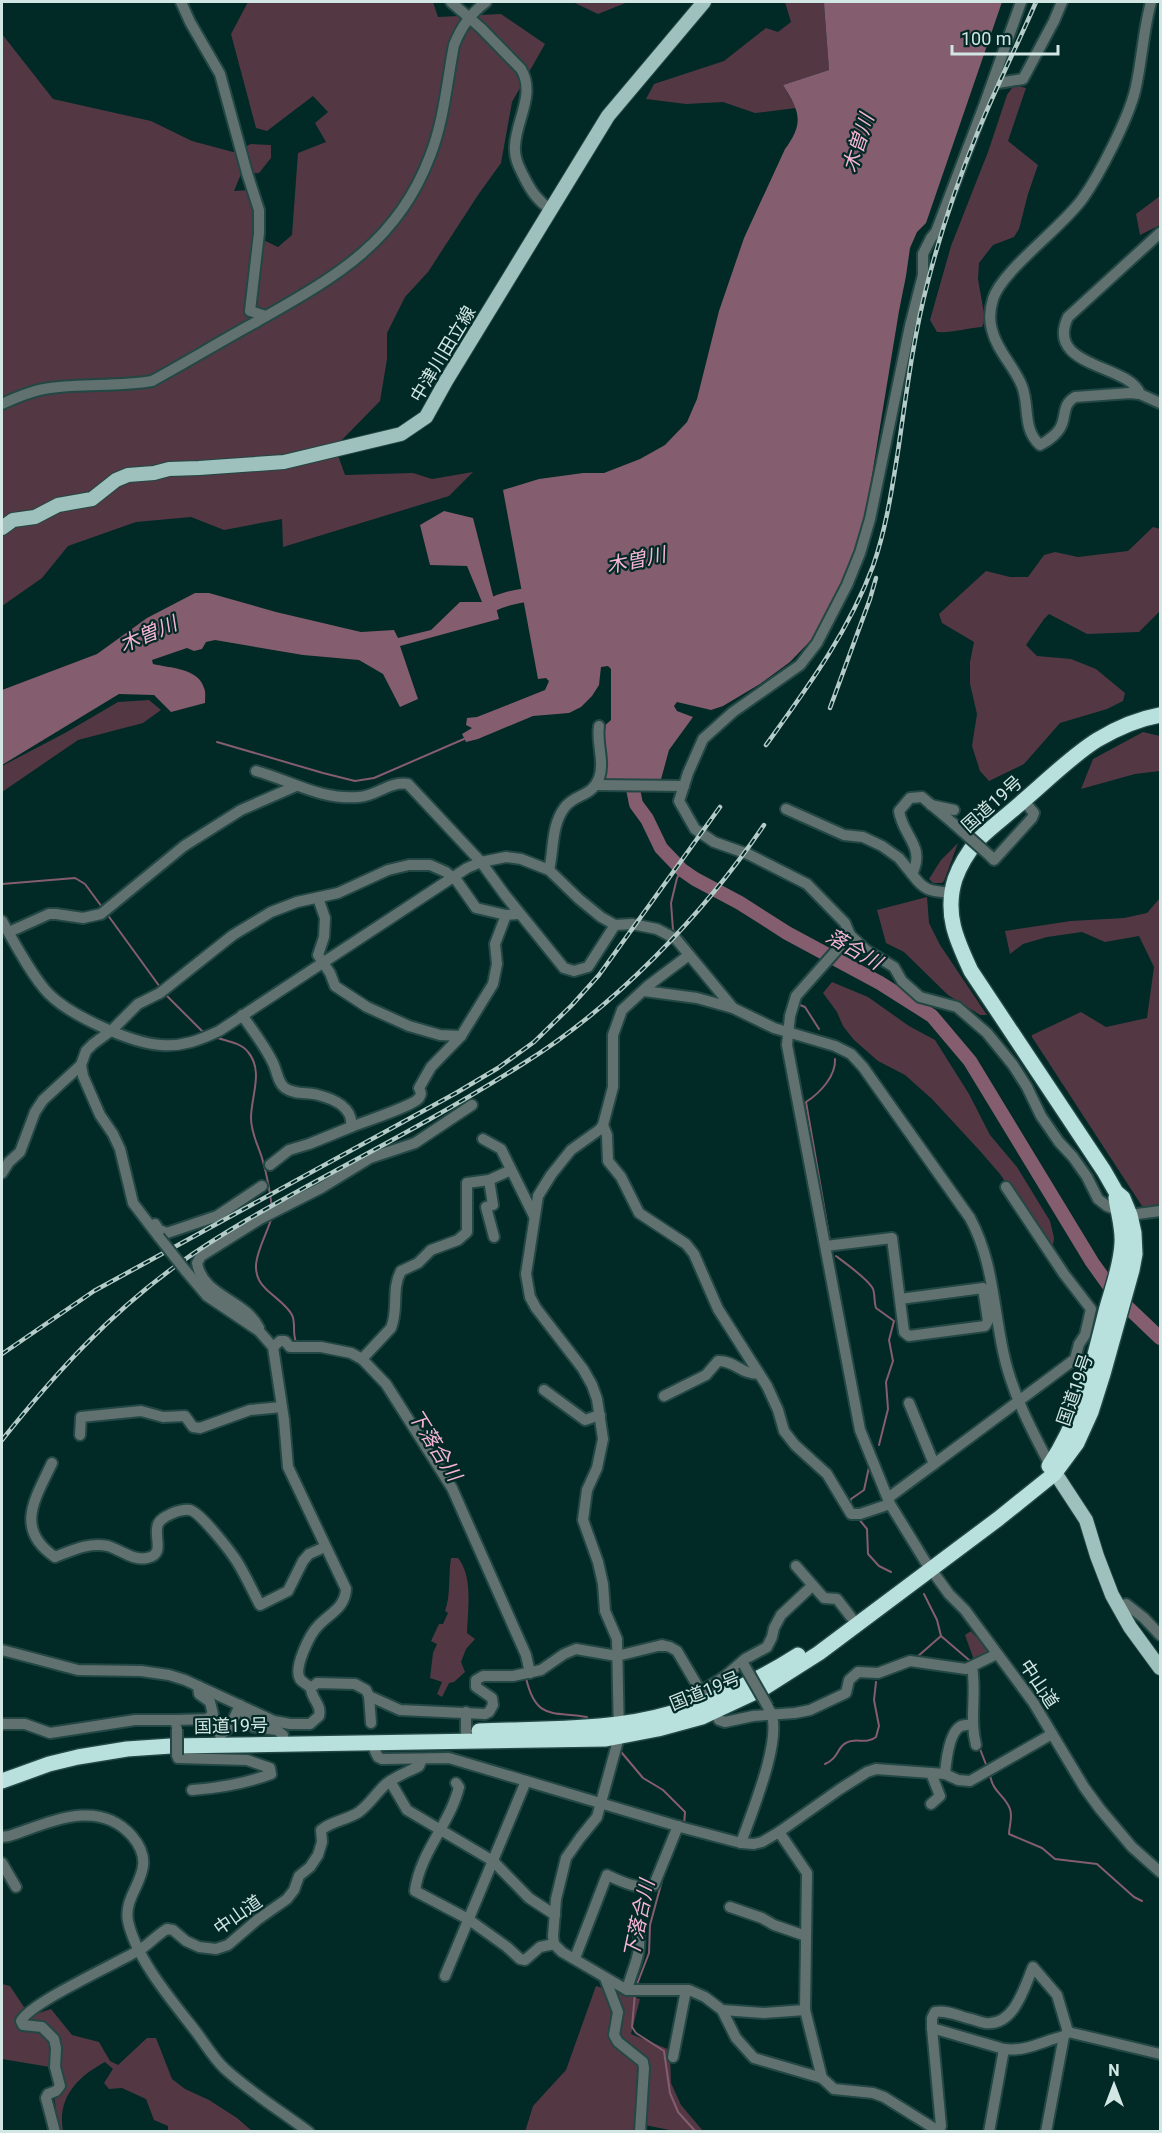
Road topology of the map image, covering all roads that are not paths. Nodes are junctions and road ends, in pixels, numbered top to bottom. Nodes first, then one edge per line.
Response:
1 (181, 2) edge
2 (451, 2) edge
3 (486, 2) edge
4 (704, 2) edge
5 (1021, 2) edge
6 (1062, 2) edge
7 (1151, 2) edge
8 (468, 18) junction
9 (992, 84) junction
10 (550, 209) junction
11 (1161, 233) edge
12 (266, 316) junction
13 (1140, 394) junction
14 (1161, 403) edge
15 (2, 404) edge
16 (2, 528) edge
17 (1161, 715) edge
18 (599, 726) dead end
19 (256, 771) dead end
20 (596, 785) junction
21 (296, 786) junction
22 (684, 786) junction
23 (1024, 801) junction
24 (931, 805) junction
25 (786, 809) dead end
26 (954, 810) dead end
27 (481, 862) junction
28 (549, 870) junction
29 (912, 874) junction
30 (452, 877) junction
31 (952, 893) junction
32 (318, 898) junction
33 (519, 914) junction
34 (506, 915) junction
35 (2, 921) edge
36 (615, 926) junction
37 (9, 932) junction
38 (847, 938) junction
39 (689, 955) junction
40 (323, 962) junction
41 (644, 991) junction
42 (733, 1008) junction
43 (242, 1016) junction
44 (112, 1030) junction
45 (788, 1033) junction
46 (461, 1036) junction
47 (81, 1065) junction
48 (472, 1105) dead end
49 (603, 1125) junction
50 (351, 1127) junction
51 (483, 1138) dead end
52 (270, 1165) dead end
53 (511, 1170) junction
54 (2, 1173) edge
55 (489, 1180) junction
56 (262, 1186) dead end
57 (1006, 1187) dead end
58 (1161, 1211) edge
59 (1124, 1213) junction
60 (534, 1216) junction
61 (142, 1218) junction
62 (494, 1237) dead end
63 (826, 1246) junction
64 (900, 1299) junction
65 (259, 1331) junction
66 (273, 1347) junction
67 (362, 1359) junction
68 (759, 1374) junction
69 (544, 1390) dead end
70 (664, 1396) dead end
71 (1019, 1401) junction
72 (909, 1403) dead end
73 (282, 1407) junction
74 (600, 1415) junction
75 (80, 1435) dead end
76 (52, 1463) dead end
77 (934, 1464) junction
78 (1052, 1470) junction
79 (889, 1501) junction
80 (325, 1546) junction
81 (928, 1565) junction
82 (796, 1566) dead end
83 (812, 1586) junction
84 (1119, 1607) junction
85 (851, 1617) junction
86 (1161, 1635) edge
87 (2, 1650) edge
88 (997, 1654) junction
89 (617, 1656) junction
90 (743, 1663) junction
91 (972, 1667) junction
92 (1161, 1668) edge
93 (525, 1673) junction
94 (198, 1686) junction
95 (311, 1688) junction
96 (369, 1696) junction
97 (707, 1702) junction
98 (240, 1705) junction
99 (770, 1711) junction
100 (466, 1712) junction
101 (371, 1723) dead end
102 (2, 1724) edge
103 (176, 1724) junction
104 (971, 1725) junction
105 (620, 1731) junction
106 (1052, 1734) junction
107 (219, 1735) junction
108 (282, 1735) junction
109 (460, 1736) junction
110 (976, 1745) dead end
111 (375, 1751) dead end
112 (422, 1759) junction
113 (455, 1760) junction
114 (2, 1771) edge
115 (931, 1773) junction
116 (945, 1774) junction
117 (2, 1780) edge
118 (390, 1781) junction
119 (526, 1781) junction
120 (456, 1784) dead end
121 (192, 1790) dead end
122 (602, 1803) junction
123 (931, 1804) dead end
124 (681, 1827) junction
125 (439, 1831) junction
126 (779, 1832) junction
127 (2, 1837) edge
128 (741, 1843) junction
129 (493, 1861) junction
130 (2, 1863) edge
131 (1161, 1872) edge
132 (16, 1887) dead end
133 (730, 1907) dead end
134 (555, 1915) junction
135 (468, 1919) junction
136 (638, 1931) dead end
137 (806, 1936) junction
138 (554, 1944) junction
139 (140, 1949) junction
140 (575, 1958) junction
141 (445, 1976) dead end
142 (605, 1978) junction
143 (686, 1990) junction
144 (633, 1991) junction
145 (722, 2010) junction
146 (805, 2010) junction
147 (932, 2028) junction
148 (1066, 2034) junction
149 (1004, 2049) junction
150 (1161, 2054) edge
151 (674, 2057) dead end
152 (822, 2079) junction
153 (940, 2131) edge
154 (55, 2132) edge
155 (309, 2132) edge
156 (640, 2132) edge
157 (989, 2132) edge
158 (1046, 2132) edge

1 - 12 street
2 - 8 street
3 - 8 street
4 - 10 main road, 中津川田立線
5 - 9 street
6 - 9 street
7 - 13 street
8 - 10 street
8 - 12 street
9 - 22 street
10 - 16 main road, 中津川田立線
11 - 13 street
12 - 15 street
13 - 14 street
17 - 23 highway, 国道19号
18 - 20 street
19 - 21 street
20 - 22 street
20 - 28 street
21 - 27 street
21 - 37 street
22 - 38 street
23 - 24 street, bridge
23 - 31 highway, 国道19号
24 - 26 street
24 - 29 street
25 - 29 street
27 - 28 street
27 - 30 street
27 - 33 street
28 - 36 street
29 - 31 street
30 - 32 street
30 - 34 street
30 - 40 street
31 - 59 highway, 国道19号
32 - 40 street
32 - 44 street
33 - 34 street
33 - 36 street
34 - 46 street
35 - 37 street
36 - 39 street
37 - 44 street
38 - 45 street
38 - 59 street
39 - 41 street
39 - 42 street
40 - 43 street
40 - 46 street
41 - 42 street
41 - 49 street
42 - 45 street
43 - 44 street
43 - 50 street
44 - 47 street
45 - 63 street
45 - 71 street
46 - 50 street
47 - 54 street
47 - 61 street
48 - 65 street
49 - 60 street
49 - 68 street
50 - 52 street
51 - 53 street
53 - 55 street
53 - 60 street
55 - 62 street
55 - 67 street
56 - 61 street
57 - 71 street
58 - 59 street
59 - 78 highway, 国道19号
60 - 74 street
61 - 65 street, bridge
63 - 64 street
63 - 79 street
64 - 64 street
65 - 66 street
66 - 67 street
66 - 73 street
67 - 93 street
68 - 70 street
68 - 79 street
69 - 74 street
71 - 77 street
71 - 78 street
72 - 77 street
73 - 75 street
73 - 80 street
74 - 89 street
76 - 80 street
77 - 79 street
78 - 81 highway, 国道19号
78 - 84 main road
79 - 81 street
80 - 95 street
81 - 85 highway, 国道19号
81 - 88 street
81 - 97 highway, 国道19号
82 - 83 street
83 - 85 street
83 - 90 street
84 - 86 street
84 - 92 main road
85 - 97 highway, 国道19号
87 - 94 street
88 - 91 street, 中山道
88 - 106 street, 中山道
89 - 93 street
89 - 97 street
89 - 105 street
90 - 97 street
90 - 99 street, bridge
91 - 99 street, 中山道
91 - 104 street
93 - 100 street
94 - 98 street
94 - 103 street
95 - 96 street
95 - 98 street
96 - 100 street
96 - 101 street
97 - 99 street
97 - 105 highway, 国道19号
98 - 107 street
98 - 108 street
99 - 128 street
100 - 109 street
102 - 103 street
103 - 121 street, bridge
104 - 110 street
104 - 116 street
105 - 109 highway, 国道19号
105 - 122 street
106 - 116 street
106 - 131 street, 中山道
107 - 108 highway, 国道19号
107 - 114 highway, 国道19号
108 - 109 highway, 国道19号
109 - 113 street
109 - 117 highway, 国道19号
111 - 112 street
112 - 113 street
112 - 118 street, 中山道
113 - 119 street
115 - 116 street
115 - 123 street
115 - 126 street
118 - 125 street
118 - 139 street, 中山道
119 - 122 street
119 - 129 street
120 - 125 street
122 - 124 street
122 - 134 street
124 - 128 street
124 - 140 street
125 - 129 street
125 - 135 street
126 - 128 street
126 - 137 street
127 - 139 street
129 - 134 street
129 - 135 street
130 - 132 street
133 - 137 street
134 - 138 street
135 - 138 street
135 - 141 street
136 - 144 street
137 - 146 street
138 - 140 street
139 - 154 street, 中山道
139 - 155 street
140 - 142 street
142 - 144 street
142 - 156 street
143 - 144 street
143 - 145 street
143 - 151 street
145 - 146 street
145 - 152 street
146 - 152 street
147 - 148 street
147 - 149 street
147 - 153 street
148 - 149 street
148 - 150 street
148 - 158 street
149 - 157 street
152 - 153 street

